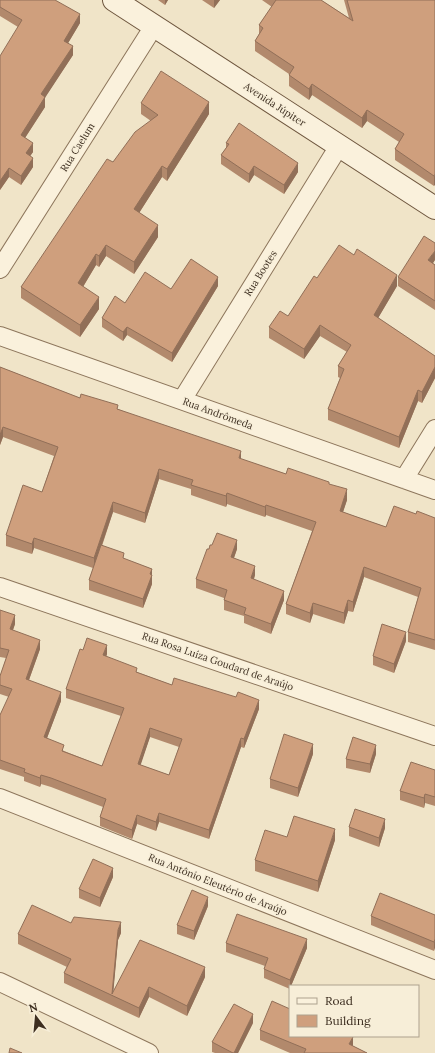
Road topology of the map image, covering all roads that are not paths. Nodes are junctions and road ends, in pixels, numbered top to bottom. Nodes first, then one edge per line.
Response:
1 (114, 0) edge
2 (154, 26) junction
3 (339, 146) junction
4 (435, 208) edge
5 (0, 269) edge
6 (0, 336) edge
7 (182, 400) junction
8 (435, 429) edge
9 (404, 479) junction
10 (435, 490) edge
11 (0, 586) edge
12 (435, 736) edge
13 (0, 798) edge
14 (435, 970) edge
15 (2, 988) edge
16 (149, 1053) edge

1 - 2 main road, Avenida Júpiter
2 - 3 main road, Avenida Júpiter
2 - 5 street, Rua Caelum
3 - 4 main road, Avenida Júpiter
3 - 7 street, Rua Bootes
6 - 7 street, Rua Andrômeda
7 - 9 street, Rua Andrômeda
8 - 9 street
9 - 10 street, Rua Andrômeda
11 - 12 street, Rua Rosa Luíza Goudard de Araújo
13 - 14 street, Rua Antônio Eleutério de Araújo
15 - 16 street

